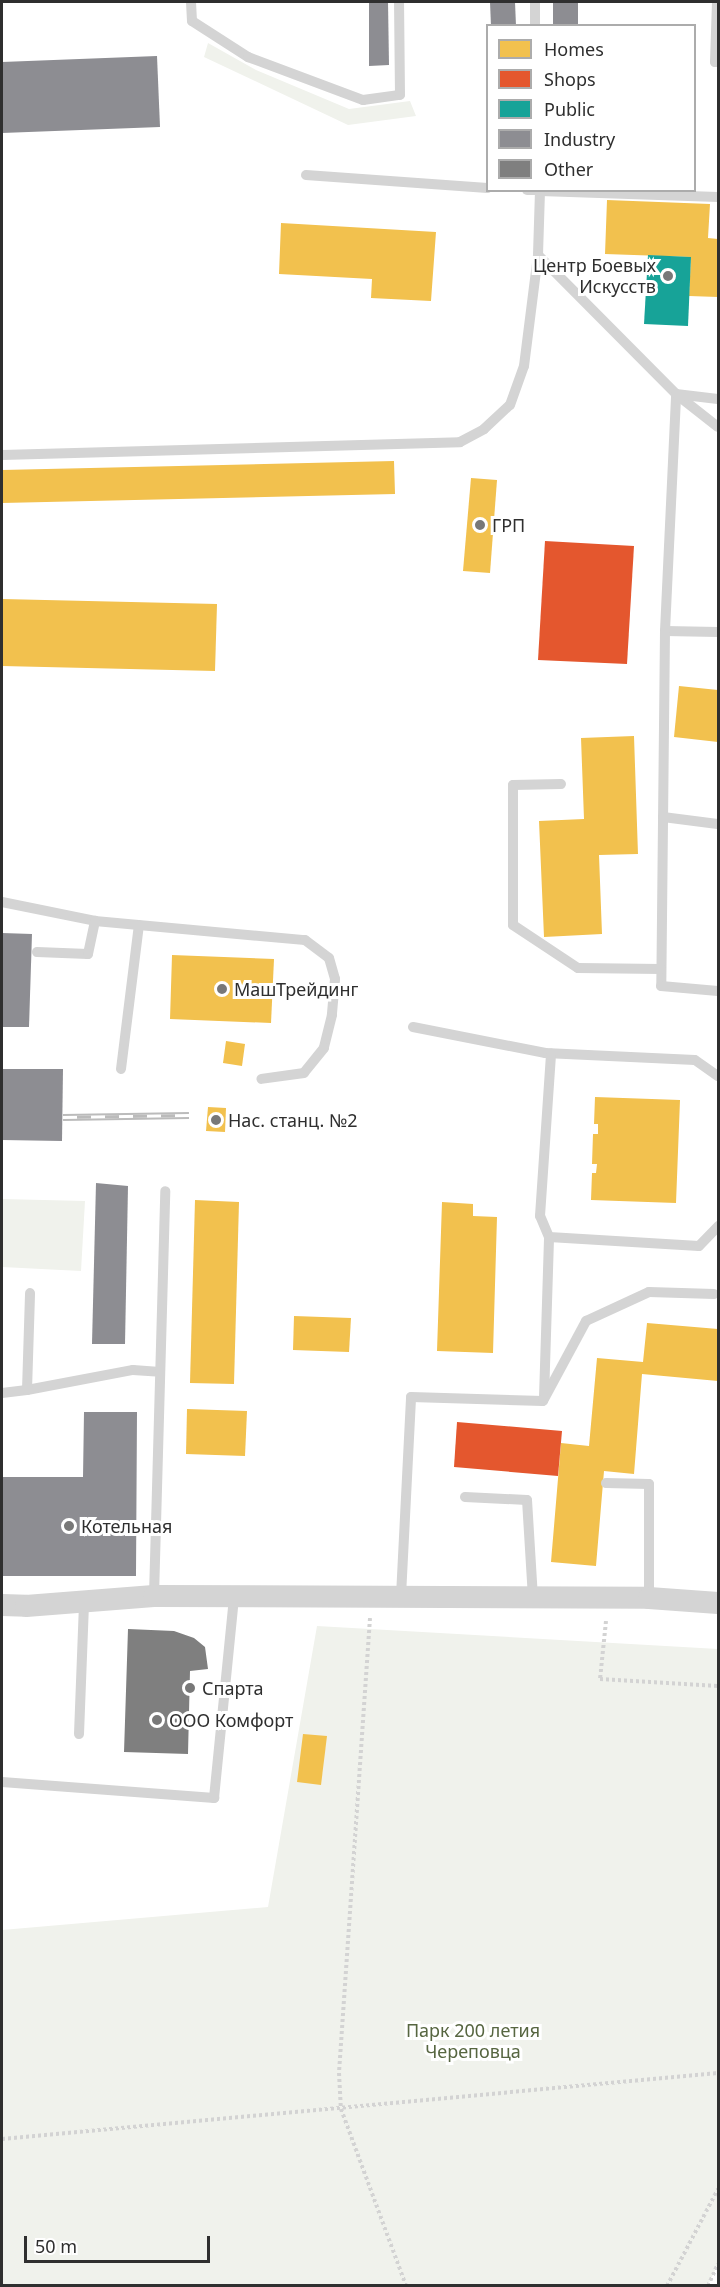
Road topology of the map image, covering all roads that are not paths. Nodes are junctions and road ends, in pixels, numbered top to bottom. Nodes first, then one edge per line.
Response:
1 (191, 2) edge
2 (399, 2) edge
3 (535, 2) edge
4 (717, 2) edge
5 (535, 24) edge
6 (718, 62) edge
7 (306, 175) dead end
8 (486, 188) edge
9 (540, 192) edge
10 (570, 192) edge
11 (718, 197) edge
12 (538, 255) junction
13 (676, 394) junction
14 (718, 399) edge
15 (718, 427) edge
16 (2, 455) edge
17 (665, 631) junction
18 (718, 632) edge
19 (561, 784) dead end
20 (663, 818) junction
21 (718, 824) edge
22 (2, 903) edge
23 (96, 921) junction
24 (139, 925) junction
25 (37, 952) dead end
26 (661, 969) junction
27 (718, 991) edge
28 (412, 1028) dead end
29 (551, 1053) junction
30 (121, 1069) dead end
31 (718, 1076) edge
32 (261, 1079) dead end
33 (165, 1191) dead end
34 (718, 1226) edge
35 (549, 1237) junction
36 (30, 1293) dead end
37 (714, 1294) dead end
38 (160, 1372) junction
39 (27, 1390) junction
40 (2, 1393) edge
41 (543, 1401) junction
42 (606, 1483) dead end
43 (465, 1497) dead end
44 (154, 1596) junction
45 (401, 1596) junction
46 (234, 1598) junction
47 (533, 1598) junction
48 (649, 1598) junction
49 (84, 1601) junction
50 (718, 1603) edge
51 (2, 1605) edge
52 (79, 1734) dead end
53 (2, 1782) edge

1 - 2 lane
3 - 5 lane
4 - 6 lane
7 - 8 lane
9 - 12 lane
10 - 11 lane
12 - 13 lane
12 - 16 lane
13 - 14 lane
13 - 15 lane
13 - 17 lane
17 - 18 lane
17 - 20 lane
19 - 26 lane
20 - 21 lane
20 - 26 lane
22 - 23 lane
23 - 24 lane
23 - 25 lane
24 - 30 lane
24 - 32 lane
26 - 27 lane
28 - 29 lane
29 - 31 lane
29 - 35 lane
33 - 38 lane
34 - 35 lane
35 - 41 lane
36 - 39 lane
37 - 41 lane
38 - 39 lane
38 - 44 lane
39 - 40 lane
41 - 45 lane
42 - 48 lane
43 - 47 lane
44 - 46 street
44 - 49 street
45 - 46 street
45 - 47 street
46 - 53 lane
47 - 48 street
48 - 50 street
49 - 51 street
49 - 52 lane

